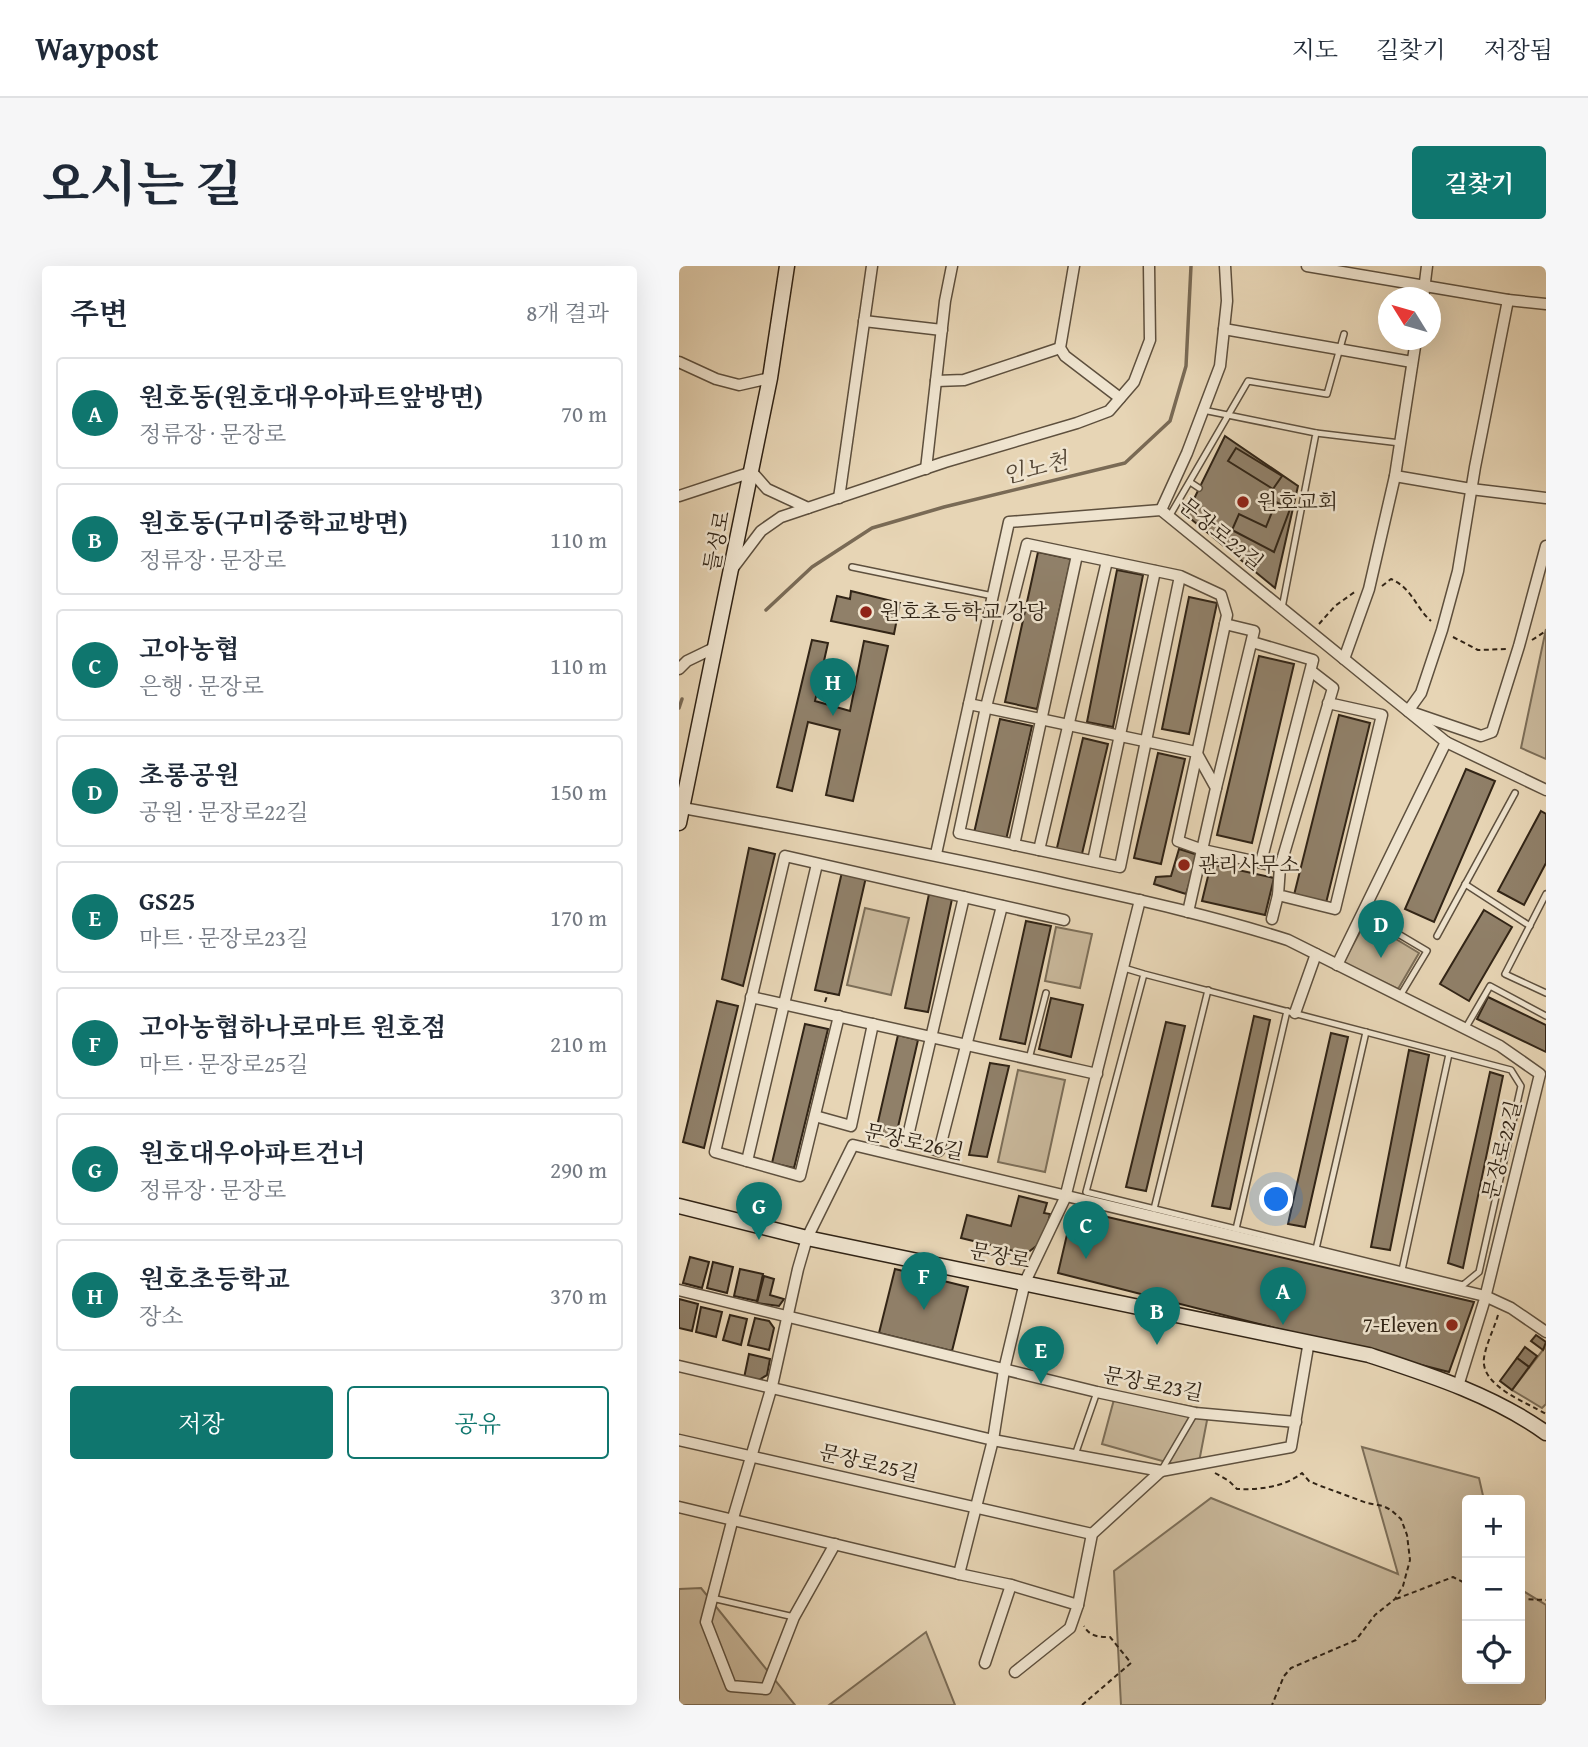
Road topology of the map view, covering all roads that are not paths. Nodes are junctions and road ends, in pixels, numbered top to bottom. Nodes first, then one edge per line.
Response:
1 (787, 266) edge
2 (872, 266) edge
3 (952, 266) edge
4 (1074, 266) edge
5 (1149, 266) edge
6 (1225, 266) edge
7 (1307, 266) edge
8 (1427, 266) edge
9 (1402, 287) edge
10 (1425, 287) edge
11 (1441, 294) edge
12 (1508, 300) junction
13 (1546, 303) edge
14 (864, 321) junction
15 (1224, 329) junction
16 (942, 330) junction
17 (1344, 334) dead end
18 (1060, 348) junction
19 (1340, 349) junction
20 (1414, 350) edge
21 (679, 362) edge
22 (1412, 362) junction
23 (770, 378) junction
24 (936, 382) junction
25 (1120, 398) junction
26 (1203, 410) junction
27 (1228, 414) junction
28 (1316, 433) junction
29 (1400, 443) junction
30 (926, 469) junction
31 (752, 472) junction
32 (1395, 475) junction
33 (1189, 482) junction
34 (1199, 488) dead end
35 (1471, 489) junction
36 (679, 496) edge
37 (839, 498) junction
38 (1546, 498) edge
39 (808, 508) junction
40 (1165, 513) junction
41 (1546, 546) edge
42 (1076, 555) junction
43 (1107, 561) junction
44 (852, 567) dead end
45 (733, 568) junction
46 (1155, 571) junction
47 (1180, 576) junction
48 (993, 596) junction
49 (1282, 608) junction
50 (1225, 624) junction
51 (1252, 642) junction
52 (716, 647) junction
53 (1344, 659) junction
54 (679, 669) edge
55 (1311, 671) junction
56 (1328, 703) junction
57 (969, 704) junction
58 (986, 707) junction
59 (1408, 711) junction
60 (1043, 719) junction
61 (1069, 725) junction
62 (1121, 736) junction
63 (1147, 742) junction
64 (1445, 742) junction
65 (1196, 752) junction
66 (1216, 788) junction
67 (1546, 790) edge
68 (1515, 793) dead end
69 (683, 808) junction
70 (679, 823) edge
71 (1014, 845) junction
72 (1203, 849) junction
73 (1039, 850) junction
74 (936, 854) junction
75 (1093, 861) junction
76 (1261, 862) junction
77 (817, 863) junction
78 (1280, 866) junction
79 (1465, 884) junction
80 (1546, 894) edge
81 (1278, 895) junction
82 (964, 897) junction
83 (1140, 900) junction
84 (1002, 906) junction
85 (1188, 912) junction
86 (1363, 913) junction
87 (1272, 919) dead end
88 (1064, 920) dead end
89 (1530, 926) junction
90 (1437, 936) dead end
91 (1316, 954) junction
92 (1337, 965) junction
93 (1123, 968) junction
94 (1144, 974) junction
95 (1207, 990) junction
96 (1046, 993) dead end
97 (1546, 993) edge
98 (1399, 996) junction
99 (751, 997) junction
100 (784, 1004) junction
101 (1291, 1012) junction
102 (839, 1016) junction
103 (1546, 1016) edge
104 (873, 1024) junction
105 (1465, 1029) junction
106 (1366, 1032) junction
107 (931, 1037) junction
108 (966, 1045) junction
109 (1450, 1054) junction
110 (1029, 1059) junction
111 (1543, 1073) edge
112 (1097, 1074) junction
113 (815, 1116) junction
114 (747, 1161) junction
115 (1066, 1196) junction
116 (679, 1206) edge
117 (1154, 1209) junction
118 (1236, 1229) junction
119 (807, 1238) junction
120 (1316, 1249) junction
121 (1402, 1270) junction
122 (1025, 1282) junction
123 (679, 1290) edge
124 (1486, 1296) junction
125 (788, 1318) junction
126 (1546, 1332) edge
127 (1309, 1341) junction
128 (679, 1366) edge
129 (1004, 1370) junction
130 (1458, 1386) junction
131 (772, 1387) junction
132 (1097, 1392) junction
133 (1195, 1413) junction
134 (1296, 1422) junction
135 (1546, 1433) edge
136 (679, 1440) edge
137 (993, 1440) junction
138 (1075, 1455) junction
139 (753, 1456) junction
140 (1161, 1471) junction
141 (679, 1507) edge
142 (976, 1507) junction
143 (733, 1518) junction
144 (1092, 1534) junction
145 (835, 1544) junction
146 (959, 1574) junction
147 (1011, 1584) junction
148 (712, 1598) junction
149 (1077, 1608) junction
150 (794, 1617) junction
151 (985, 1663) dead end
152 (1015, 1672) dead end

1 - 23 street, 들성로
2 - 14 street
3 - 16 street
4 - 18 street
5 - 25 street
6 - 15 street
7 - 9 street
8 - 10 street
11 - 12 street
12 - 13 street
12 - 35 street
14 - 16 street
14 - 37 street
15 - 19 street
15 - 26 street
16 - 24 street
17 - 19 lane
18 - 24 street
18 - 25 street
19 - 22 street
19 - 27 lane
20 - 22 street
21 - 23 street
22 - 29 street
23 - 31 street, 들성로
24 - 30 street
25 - 30 street
26 - 27 lane
26 - 40 street
27 - 28 lane
27 - 33 lane
28 - 29 lane
28 - 49 lane
29 - 32 street
30 - 37 street
31 - 36 street
31 - 39 street
31 - 45 street, 들성로
32 - 35 street
32 - 53 street
33 - 34 lane
33 - 40 lane
35 - 38 street
35 - 59 street
37 - 39 street
39 - 45 street
40 - 48 street, 문장로22길
40 - 49 street, 문장로22길
41 - 59 street
42 - 43 street
42 - 58 street
42 - 60 street
43 - 46 street
43 - 61 street
44 - 48 lane
45 - 52 street, 들성로
46 - 47 street
46 - 62 street
47 - 50 street
47 - 63 street
48 - 57 street, 문장로22길
49 - 53 street, 문장로22길
50 - 51 street
50 - 65 street
51 - 55 street
51 - 66 street
52 - 54 street
52 - 69 street, 들성로
53 - 59 street, 문장로22길
55 - 56 street
55 - 76 street
56 - 78 street
56 - 81 street
57 - 58 street
57 - 74 street, 문장로22길
58 - 60 street
58 - 71 street
59 - 64 street, 문장로22길
60 - 61 street
60 - 71 street
61 - 62 street
61 - 73 street
62 - 63 street
62 - 75 street
63 - 65 street
63 - 75 street
64 - 67 street, 문장로22길
64 - 86 street
65 - 66 street
65 - 72 street
66 - 72 street
68 - 79 lane
69 - 70 street, 들성로
69 - 74 street, 문장로22길
71 - 73 street
72 - 76 street
72 - 85 street
73 - 75 street
74 - 83 street, 문장로22길
76 - 78 street
77 - 82 street
77 - 99 street
77 - 100 street
78 - 81 street
79 - 89 lane
79 - 90 lane
80 - 89 lane
81 - 87 street
82 - 84 street
82 - 107 street
83 - 85 street, 문장로22길
83 - 93 street
84 - 88 street
84 - 108 street
85 - 91 street, 문장로22길
86 - 92 street
86 - 98 lane
89 - 97 lane
91 - 92 street, 문장로22길
91 - 101 street
92 - 98 street, 문장로22길
93 - 94 lane
93 - 112 street
94 - 95 lane
94 - 117 lane
95 - 101 lane
95 - 117 lane
96 - 110 lane
98 - 105 street, 문장로22길
99 - 100 street
99 - 114 street
100 - 102 street
100 - 114 street
101 - 106 lane
101 - 118 lane
102 - 104 street
102 - 113 street
103 - 105 lane
104 - 107 street
104 - 113 street
105 - 111 street, 문장로22길
106 - 109 lane
106 - 120 lane
107 - 108 street
107 - 108 street
108 - 110 street
109 - 121 lane
109 - 121 lane
110 - 112 street
111 - 124 street, 문장로22길
112 - 115 street
113 - 114 street
115 - 119 street, 문장로26길
115 - 122 street
115 - 124 street
116 - 119 street, 문장로
117 - 118 lane
118 - 120 lane
119 - 122 street, 문장로
119 - 125 street
120 - 121 lane
122 - 127 street, 문장로
122 - 129 street
123 - 125 street
124 - 126 street
124 - 130 street, 문장로22길
125 - 129 street
125 - 131 street
127 - 130 street, 문장로
127 - 134 street
128 - 131 street
129 - 132 street, 문장로23길
129 - 137 street
130 - 135 street, 문장로
131 - 137 street
131 - 139 street
132 - 133 street, 문장로23길
132 - 138 lane
133 - 134 street, 문장로23길
133 - 140 lane
134 - 140 street
136 - 139 street, 문장로25길
137 - 138 street
137 - 142 street
138 - 140 street
139 - 142 street, 문장로25길
139 - 143 street
140 - 144 street
141 - 143 street
142 - 144 street
142 - 146 street
143 - 145 street
143 - 148 street
144 - 149 street
145 - 146 street
145 - 150 street
146 - 147 street
147 - 149 street
147 - 151 street
148 - 150 lane
148 - 150 street
149 - 152 street

